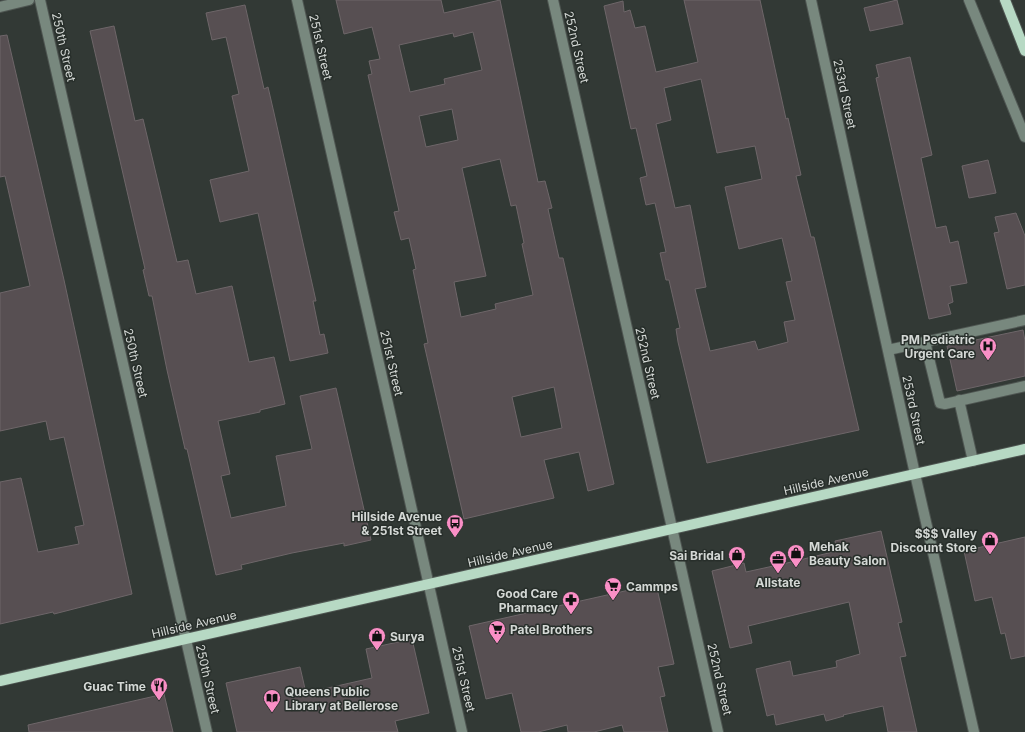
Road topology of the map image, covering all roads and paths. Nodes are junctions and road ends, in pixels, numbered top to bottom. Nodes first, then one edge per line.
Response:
1 (29, 0) edge
2 (40, 0) edge
3 (297, 0) edge
4 (553, 0) edge
5 (811, 0) edge
6 (969, 0) edge
7 (1004, 0) edge
8 (0, 7) edge
9 (1025, 51) edge
10 (1025, 137) edge
11 (1025, 320) edge
12 (925, 342) junction
13 (888, 350) junction
14 (1025, 386) edge
15 (959, 400) junction
16 (1025, 449) edge
17 (973, 461) junction
18 (915, 474) junction
19 (672, 529) junction
20 (429, 584) junction
21 (186, 640) junction
22 (0, 681) edge
23 (207, 732) edge
24 (462, 732) edge
25 (718, 732) edge
26 (974, 732) edge

1 - 8 street
2 - 21 street, 250th Street
3 - 20 street, 251st Street
4 - 19 street, 252nd Street
5 - 13 street, 253rd Street
6 - 10 street
7 - 9 main road
11 - 12 street
12 - 13 street
12 - 15 street
13 - 18 street, 253rd Street
14 - 15 street
15 - 17 street
16 - 17 main road, Hillside Avenue
17 - 18 main road, Hillside Avenue
18 - 19 main road, Hillside Avenue
18 - 26 street, 253rd Street
19 - 20 main road, Hillside Avenue
19 - 25 street, 252nd Street
20 - 21 main road, Hillside Avenue
20 - 24 street, 251st Street
21 - 22 main road, Hillside Avenue
21 - 23 street, 250th Street

